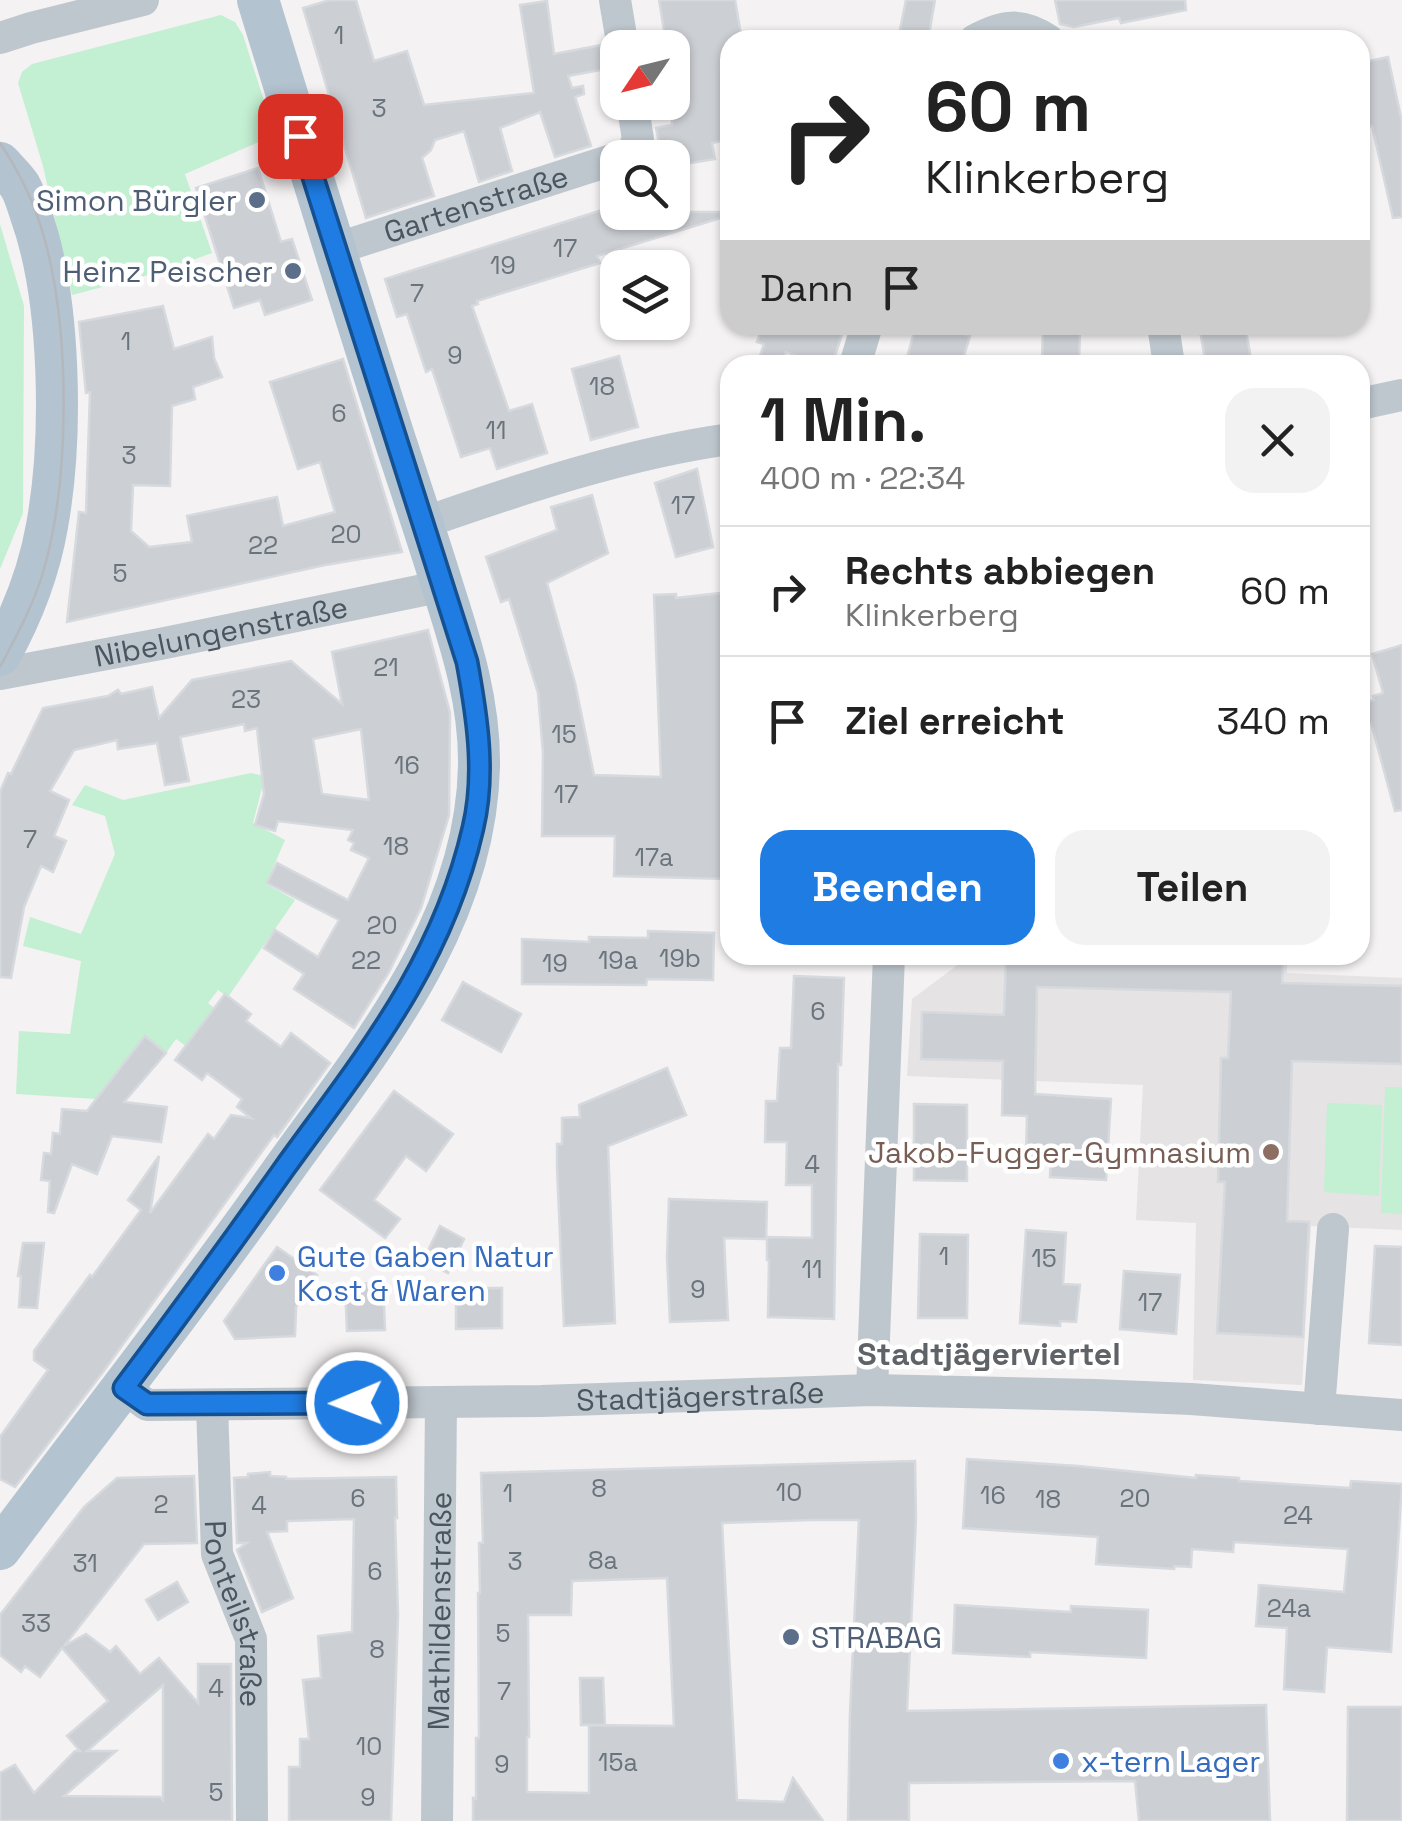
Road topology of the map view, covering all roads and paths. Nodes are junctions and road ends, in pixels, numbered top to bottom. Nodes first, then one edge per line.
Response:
1 (143, 0) edge
2 (258, 0) edge
3 (614, 0) edge
4 (1034, 23) edge
5 (620, 30) edge
6 (993, 30) edge
7 (0, 38) edge
8 (0, 138) edge
9 (600, 164) edge
10 (10, 174) edge
11 (335, 249) junction
12 (1402, 396) edge
13 (1370, 402) edge
14 (720, 440) edge
15 (423, 523) junction
16 (443, 586) junction
17 (0, 656) edge
18 (0, 674) edge
19 (889, 965) edge
20 (1333, 1229) dead end
21 (124, 1388) junction
22 (872, 1390) junction
23 (441, 1402) junction
24 (212, 1405) junction
25 (1319, 1410) junction
26 (1402, 1416) edge
27 (5, 1532) edge
28 (252, 1821) edge
29 (438, 1821) edge

1 - 7 street
2 - 11 main road
3 - 5 street
4 - 6 street
8 - 10 street
9 - 11 street, Gartenstraße
10 - 17 main road
11 - 15 main road
12 - 13 street
14 - 15 street
15 - 16 main road
16 - 18 street, Nibelungenstraße
16 - 21 main road
19 - 22 street
20 - 25 street
21 - 24 street, Stadtjägerstraße
21 - 27 main road
22 - 23 street, Stadtjägerstraße
22 - 25 street, Stadtjägerstraße
23 - 24 street, Stadtjägerstraße
23 - 29 street, Mathildenstraße
24 - 28 street, Ponteilstraße
25 - 26 street, Stadtjägerstraße

